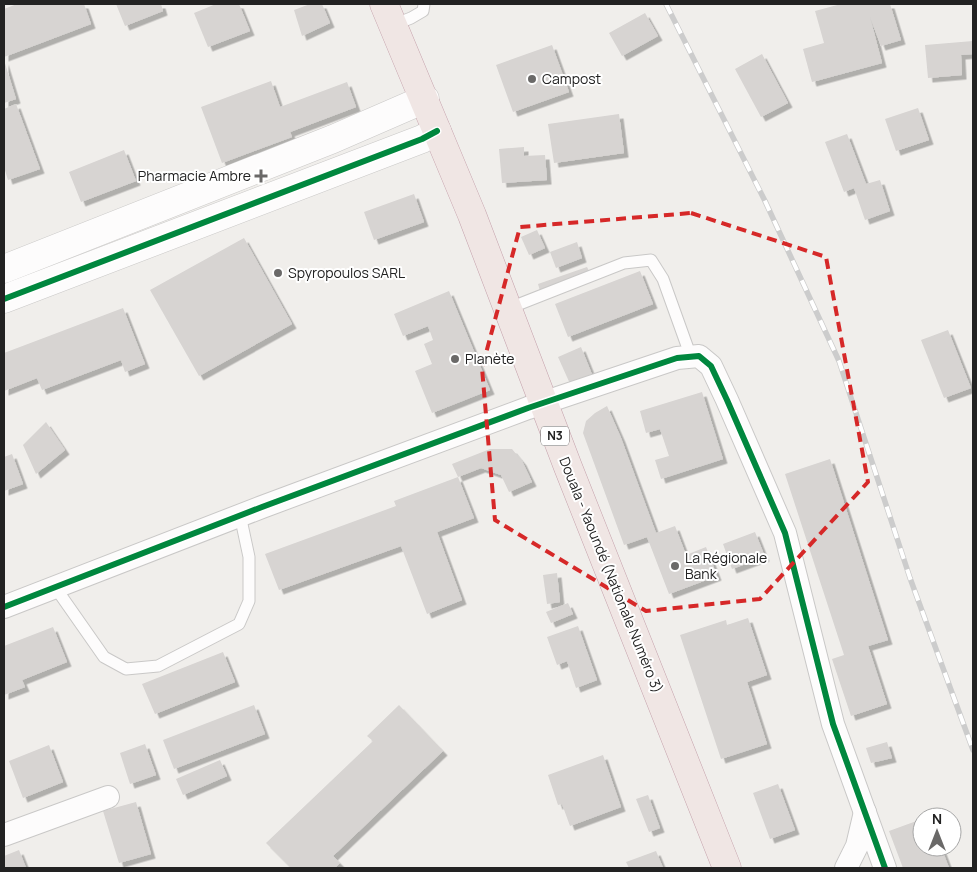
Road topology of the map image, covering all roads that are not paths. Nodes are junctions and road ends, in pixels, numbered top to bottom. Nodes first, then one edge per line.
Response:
1 (367, 4) edge
2 (424, 4) edge
3 (389, 14) edge
4 (417, 103) junction
5 (430, 135) junction
6 (4, 269) edge
7 (4, 299) edge
8 (507, 309) junction
9 (691, 357) junction
10 (535, 406) junction
11 (240, 516) junction
12 (55, 588) junction
13 (4, 607) edge
14 (108, 797) dead end
15 (865, 812) junction
16 (4, 834) edge
17 (706, 868) edge
18 (727, 868) edge
19 (846, 868) edge
20 (885, 868) edge

1 - 4 highway, Douala - Yaoundé (Nationale Numéro 3) / N3
2 - 3 lane
3 - 4 highway, Douala - Yaoundé (Nationale Numéro 3) / N3
4 - 5 highway, Douala - Yaoundé (Nationale Numéro 3) / N3
4 - 6 street
5 - 7 street
5 - 8 highway, Douala - Yaoundé (Nationale Numéro 3) / N3
5 - 10 highway, Douala - Yaoundé (Nationale Numéro 3) / N3
8 - 9 lane
8 - 10 highway, Douala - Yaoundé (Nationale Numéro 3) / N3
9 - 10 street
9 - 15 street
10 - 11 street
10 - 17 highway, Douala - Yaoundé (Nationale Numéro 3) / N3
10 - 18 highway, Douala - Yaoundé (Nationale Numéro 3) / N3
11 - 12 street
11 - 12 lane
12 - 13 street
14 - 16 street
15 - 19 street
15 - 20 street

